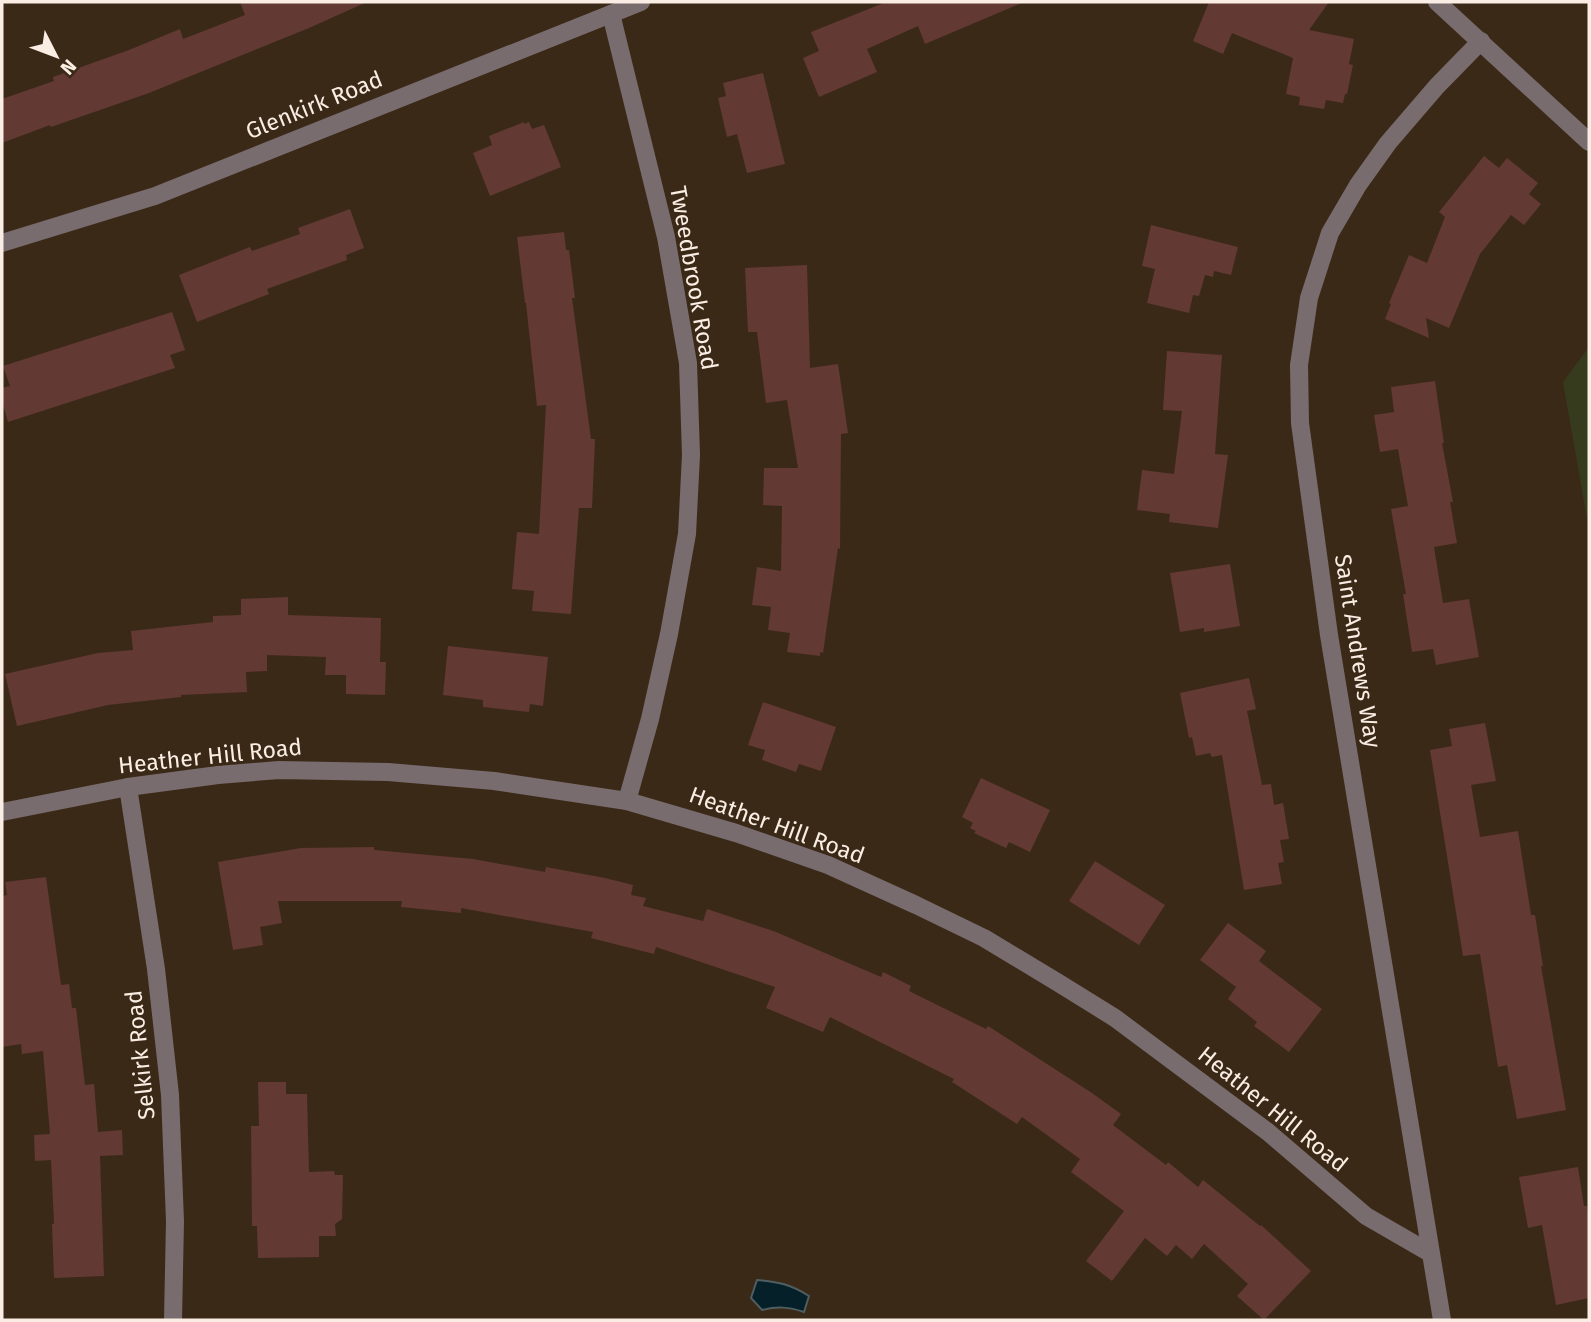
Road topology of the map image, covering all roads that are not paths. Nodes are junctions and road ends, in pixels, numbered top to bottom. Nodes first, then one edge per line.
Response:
1 (641, 2) edge
2 (1437, 2) edge
3 (611, 14) junction
4 (1482, 41) junction
5 (1589, 142) edge
6 (2, 243) edge
7 (128, 788) junction
8 (627, 801) junction
9 (2, 812) edge
10 (1430, 1254) junction
11 (173, 1320) edge
12 (1442, 1320) edge

1 - 3 street, Glenkirk Road
2 - 4 street
3 - 6 street, Glenkirk Road
3 - 8 street, Tweedbrook Road
4 - 5 street
4 - 10 street, Saint Andrews Way
7 - 8 street, Heather Hill Road
7 - 9 street, Heather Hill Road
7 - 11 street, Selkirk Road
8 - 10 street, Heather Hill Road
10 - 12 street, Saint Andrews Way

